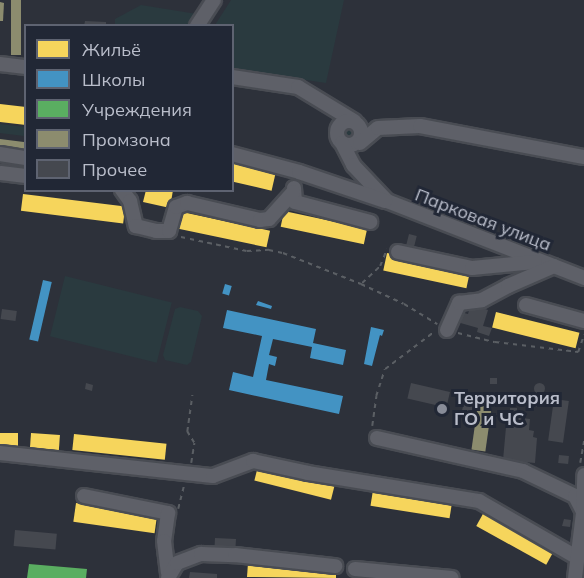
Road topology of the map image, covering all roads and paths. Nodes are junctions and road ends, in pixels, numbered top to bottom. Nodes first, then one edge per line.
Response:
1 (214, 0) edge
2 (198, 24) edge
3 (0, 64) edge
4 (24, 67) edge
5 (234, 77) edge
6 (298, 87) junction
7 (354, 121) junction
8 (340, 140) junction
9 (360, 141) junction
10 (0, 154) edge
11 (234, 155) edge
12 (584, 157) edge
13 (24, 158) edge
14 (0, 172) edge
15 (299, 172) junction
16 (24, 176) edge
17 (0, 179) edge
18 (373, 188) junction
19 (123, 192) edge
20 (293, 192) junction
21 (387, 201) junction
22 (370, 222) dead end
23 (177, 236) dead end
24 (398, 252) joint
25 (537, 262) junction
26 (554, 266) junction
27 (584, 278) edge
28 (361, 284) junction
29 (526, 305) dead end
30 (584, 321) edge
31 (447, 330) joint
32 (584, 335) edge
33 (192, 394) dead end
34 (377, 438) joint
35 (0, 453) edge
36 (187, 472) junction
37 (584, 475) edge
38 (84, 496) dead end
39 (178, 509) dead end
40 (584, 513) edge
41 (578, 558) junction
42 (335, 566) dead end
43 (355, 569) dead end
44 (168, 576) edge
45 (452, 578) edge
46 (575, 578) edge

1 - 2 street
3 - 4 street
5 - 6 street
6 - 7 street
6 - 8 street, Парковая улица
7 - 8 street
7 - 9 street
8 - 9 street
8 - 18 street, Парковая улица
9 - 12 street
9 - 18 street, Парковая улица
10 - 13 street
11 - 15 street
14 - 16 street
14 - 17 street
15 - 20 street
15 - 21 street
18 - 21 street, Парковая улица
19 - 20 street
20 - 22 street
21 - 25 street, Парковая улица
23 - 28 path
24 - 25 street
24 - 28 path
25 - 26 street, Парковая улица
26 - 27 street, Парковая улица
26 - 31 street
28 - 34 path
29 - 30 street
31 - 32 path
33 - 36 path
34 - 40 street
35 - 36 street
36 - 39 path
36 - 41 street
37 - 40 street
38 - 44 street
40 - 41 street
41 - 46 street
42 - 44 street
43 - 45 street

